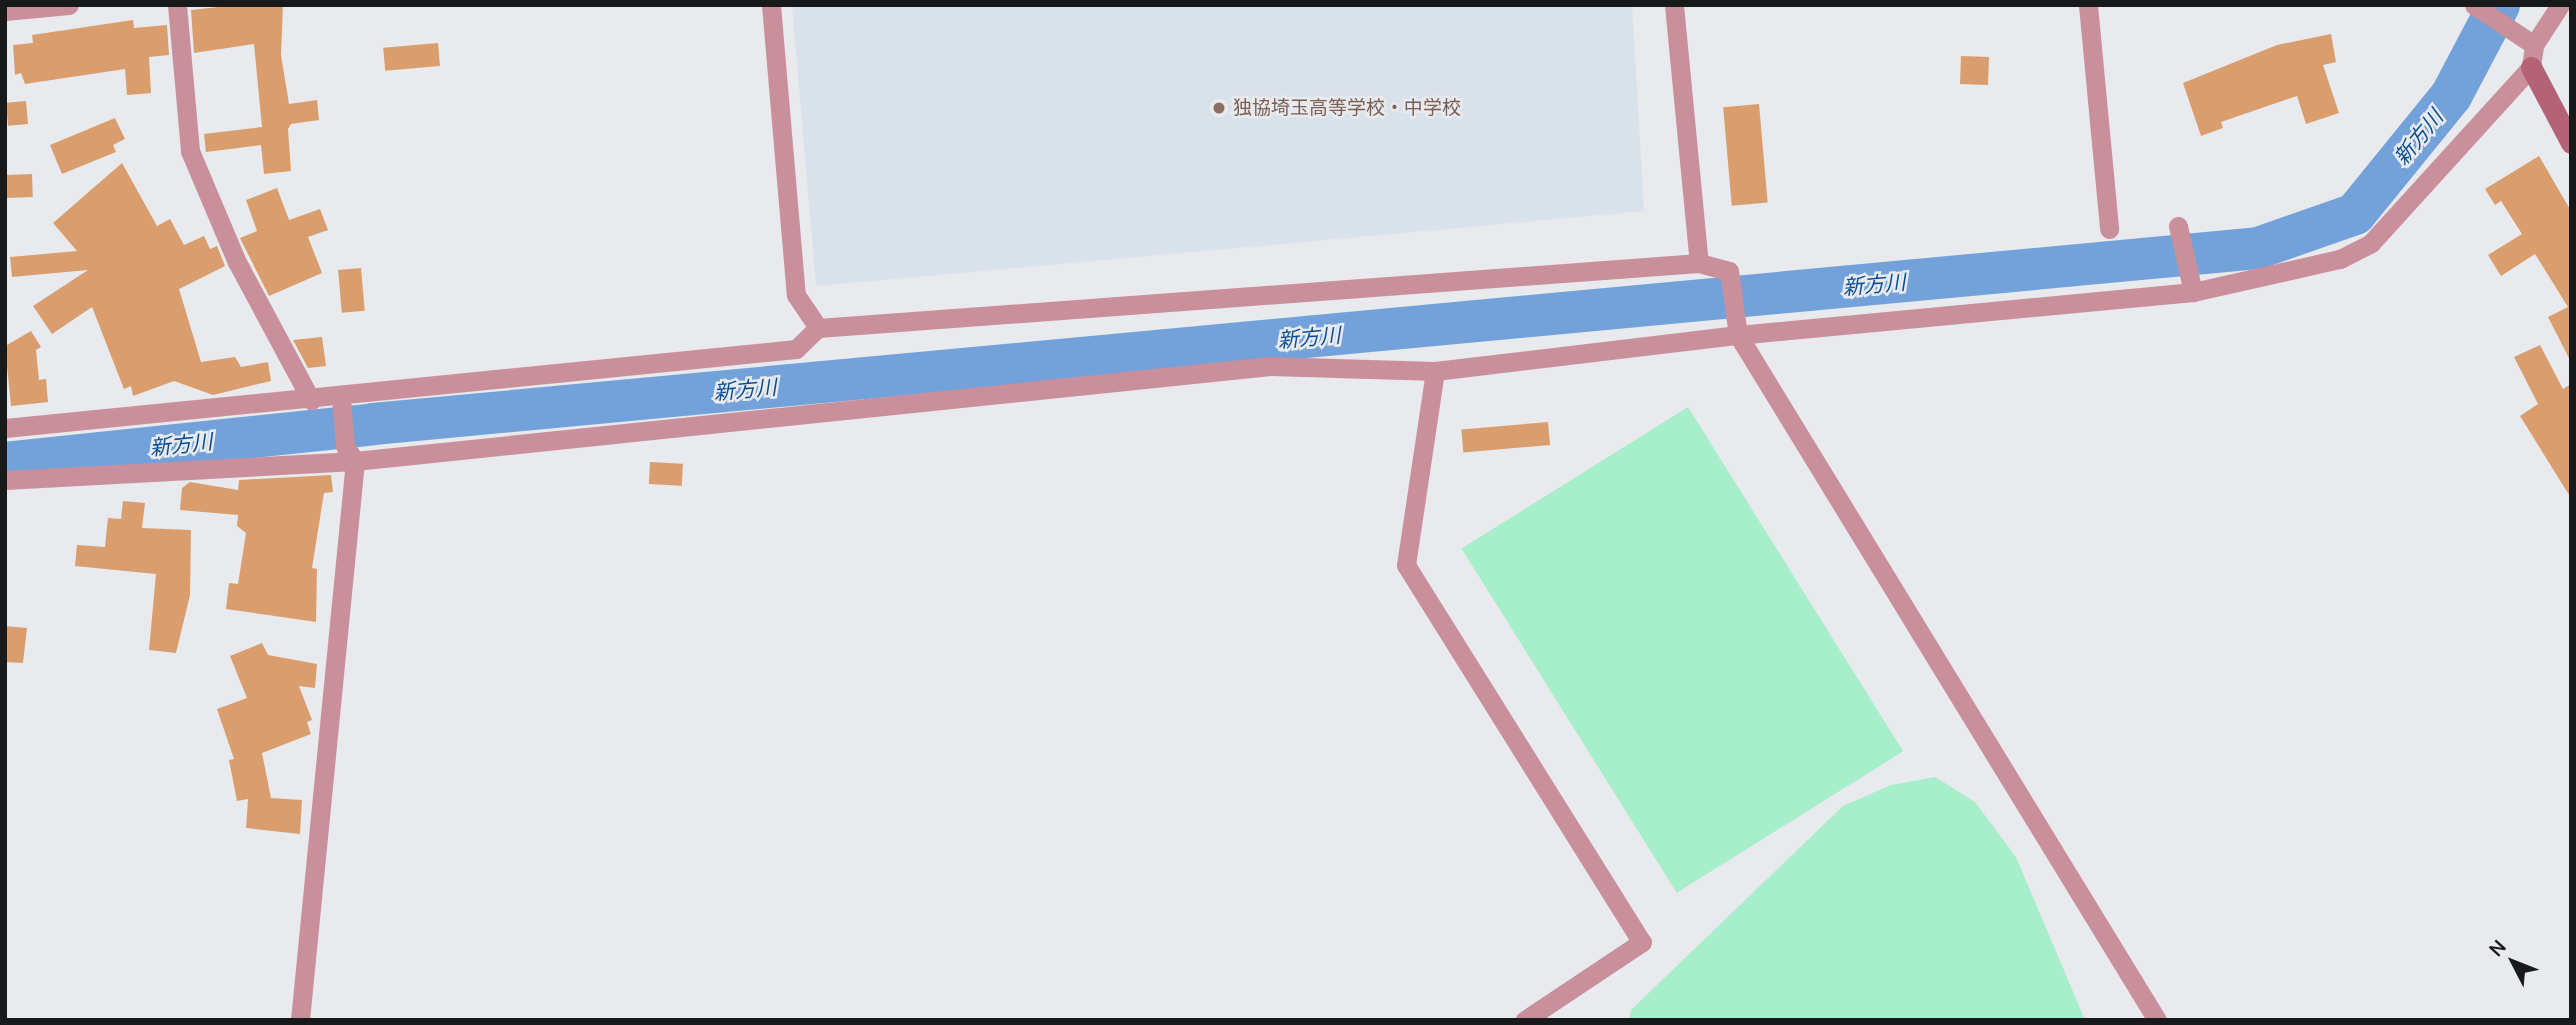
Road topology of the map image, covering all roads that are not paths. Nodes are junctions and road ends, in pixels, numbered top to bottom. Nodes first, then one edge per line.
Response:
1 (69, 5) edge
2 (177, 5) edge
3 (771, 5) edge
4 (1674, 5) edge
5 (2088, 5) edge
6 (2473, 5) edge
7 (2560, 5) edge
8 (5, 11) edge
9 (2535, 45) junction
10 (2531, 67) junction
11 (2571, 143) edge
12 (2178, 226) dead end
13 (2109, 229) dead end
14 (1699, 263) junction
15 (2193, 292) junction
16 (817, 328) junction
17 (1738, 335) junction
18 (1435, 371) junction
19 (311, 400) junction
20 (341, 403) junction
21 (5, 428) edge
22 (350, 454) junction
23 (5, 480) edge
24 (300, 1020) edge
25 (1525, 1020) edge
26 (2157, 1020) edge

1 - 8 street
2 - 19 street
3 - 16 street
4 - 14 street
5 - 13 street
6 - 9 street
7 - 9 street
9 - 10 street
10 - 11 street
10 - 15 street
12 - 15 street
14 - 16 street
14 - 17 street
15 - 17 street
16 - 20 street
17 - 18 street
17 - 26 street
18 - 22 street
18 - 25 street
19 - 20 street
19 - 21 street
20 - 22 street
22 - 23 street
22 - 24 street

